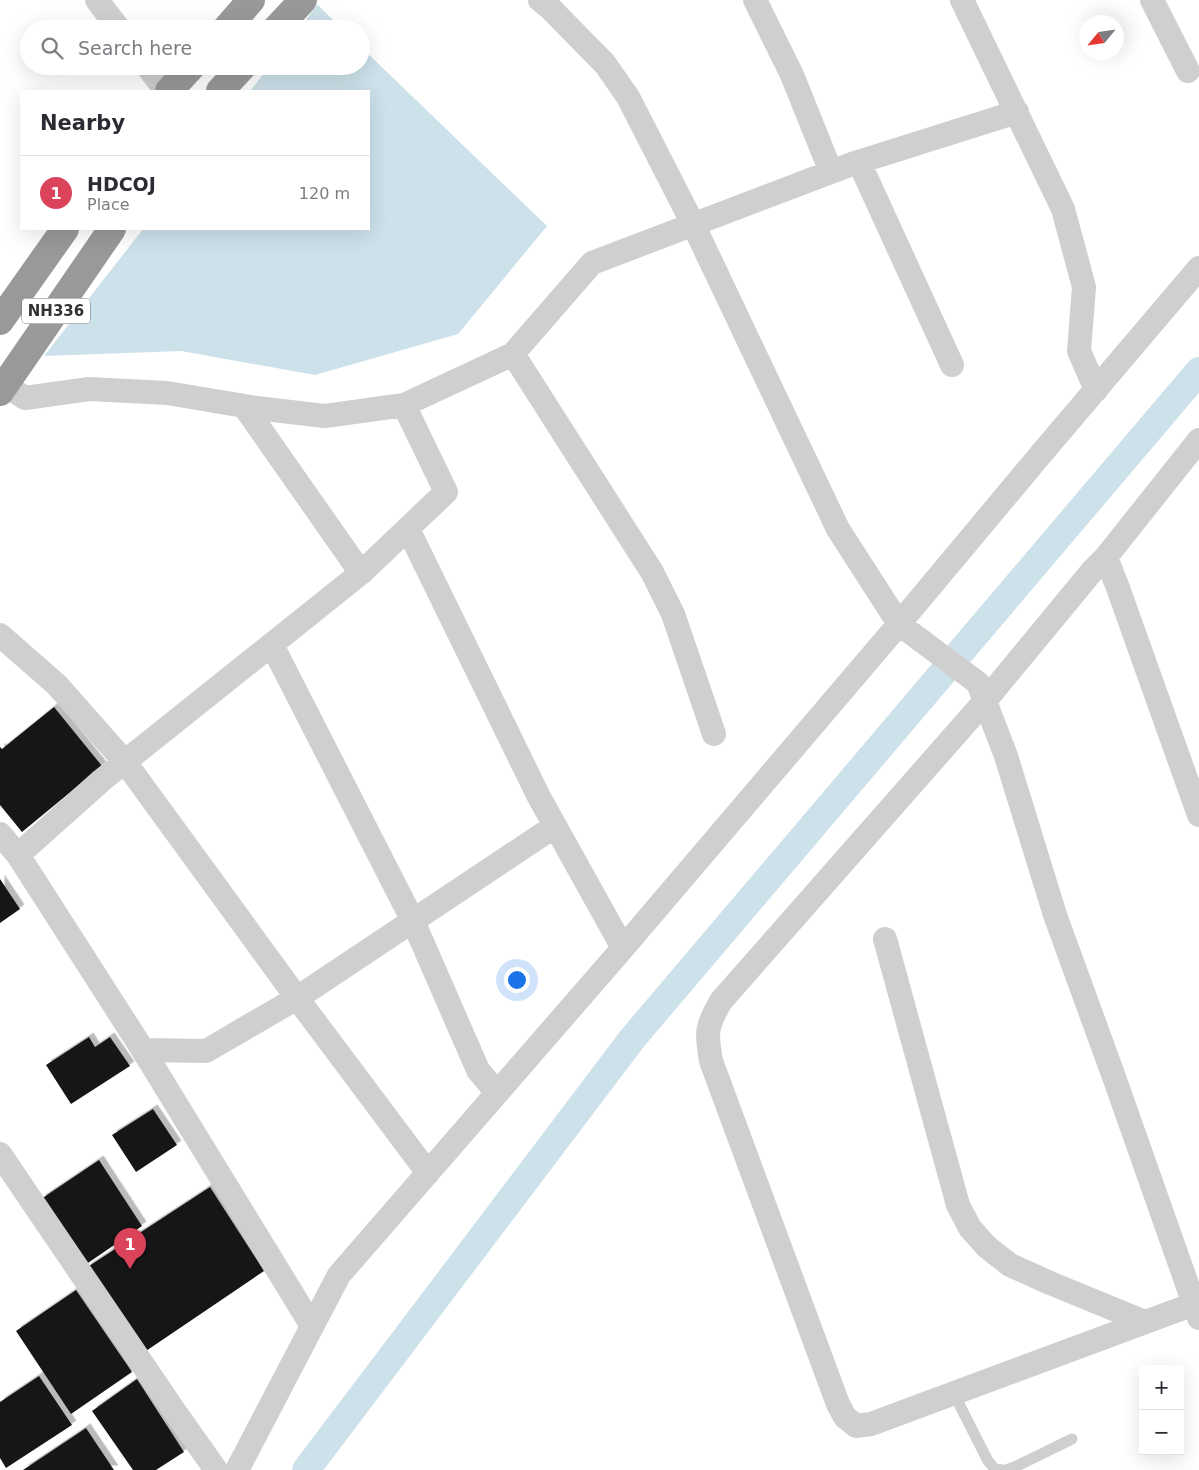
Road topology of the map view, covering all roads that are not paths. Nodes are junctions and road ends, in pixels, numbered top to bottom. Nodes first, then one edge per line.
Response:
1 (97, 0) edge
2 (252, 0) edge
3 (303, 0) edge
4 (756, 0) edge
5 (964, 0) edge
6 (1152, 0) edge
7 (553, 3) edge
8 (112, 20) edge
9 (234, 20) edge
10 (284, 20) edge
11 (1188, 71) dead end
12 (155, 75) edge
13 (183, 75) edge
14 (234, 75) edge
15 (167, 90) edge
16 (169, 90) edge
17 (221, 90) edge
18 (1017, 112) junction
19 (859, 162) junction
20 (831, 172) junction
21 (693, 224) junction
22 (64, 230) edge
23 (111, 230) edge
24 (1199, 268) edge
25 (0, 321) edge
26 (513, 354) junction
27 (952, 365) dead end
28 (2, 389) edge
29 (1096, 390) junction
30 (404, 405) junction
31 (244, 406) junction
32 (1199, 440) edge
33 (408, 529) junction
34 (1106, 557) junction
35 (361, 573) junction
36 (908, 630) junction
37 (0, 635) edge
38 (272, 645) junction
39 (981, 692) junction
40 (714, 734) dead end
41 (125, 762) junction
42 (1199, 814) edge
43 (555, 826) junction
44 (0, 834) edge
45 (18, 855) junction
46 (414, 920) junction
47 (885, 939) dead end
48 (623, 948) junction
49 (297, 998) junction
50 (144, 1050) junction
51 (496, 1093) junction
52 (0, 1154) edge
53 (428, 1173) junction
54 (1196, 1311) edge
55 (1145, 1322) junction
56 (312, 1326) junction
57 (954, 1394) junction
58 (1072, 1439) dead end
59 (216, 1470) edge
60 (237, 1470) edge
61 (1004, 1470) edge

1 - 8 street
2 - 9 highway
3 - 10 highway
4 - 20 street
5 - 18 street
6 - 11 street
7 - 21 street
12 - 15 street
13 - 16 highway
14 - 17 highway
18 - 19 street
18 - 29 street
19 - 20 street
19 - 27 street
20 - 21 street
21 - 26 street
21 - 36 street
22 - 25 highway, NH336
23 - 28 highway, NH336
24 - 29 street
26 - 30 street
26 - 40 street
28 - 31 street
29 - 36 street
30 - 31 street
30 - 33 street
31 - 35 street
32 - 34 street
33 - 35 street
33 - 43 street
34 - 39 street
34 - 42 street
35 - 38 street
36 - 39 street
36 - 48 street
37 - 41 street
38 - 41 street
38 - 46 street
39 - 54 street
39 - 57 street
41 - 45 street
41 - 49 street
43 - 46 street
43 - 48 street
44 - 45 street
45 - 50 street
46 - 49 street
46 - 51 street
47 - 55 street
48 - 51 street
49 - 50 street
49 - 53 street
50 - 56 street
51 - 53 street
52 - 59 street
53 - 56 street
54 - 55 street
55 - 57 street
56 - 60 street
57 - 61 lane
58 - 61 lane

